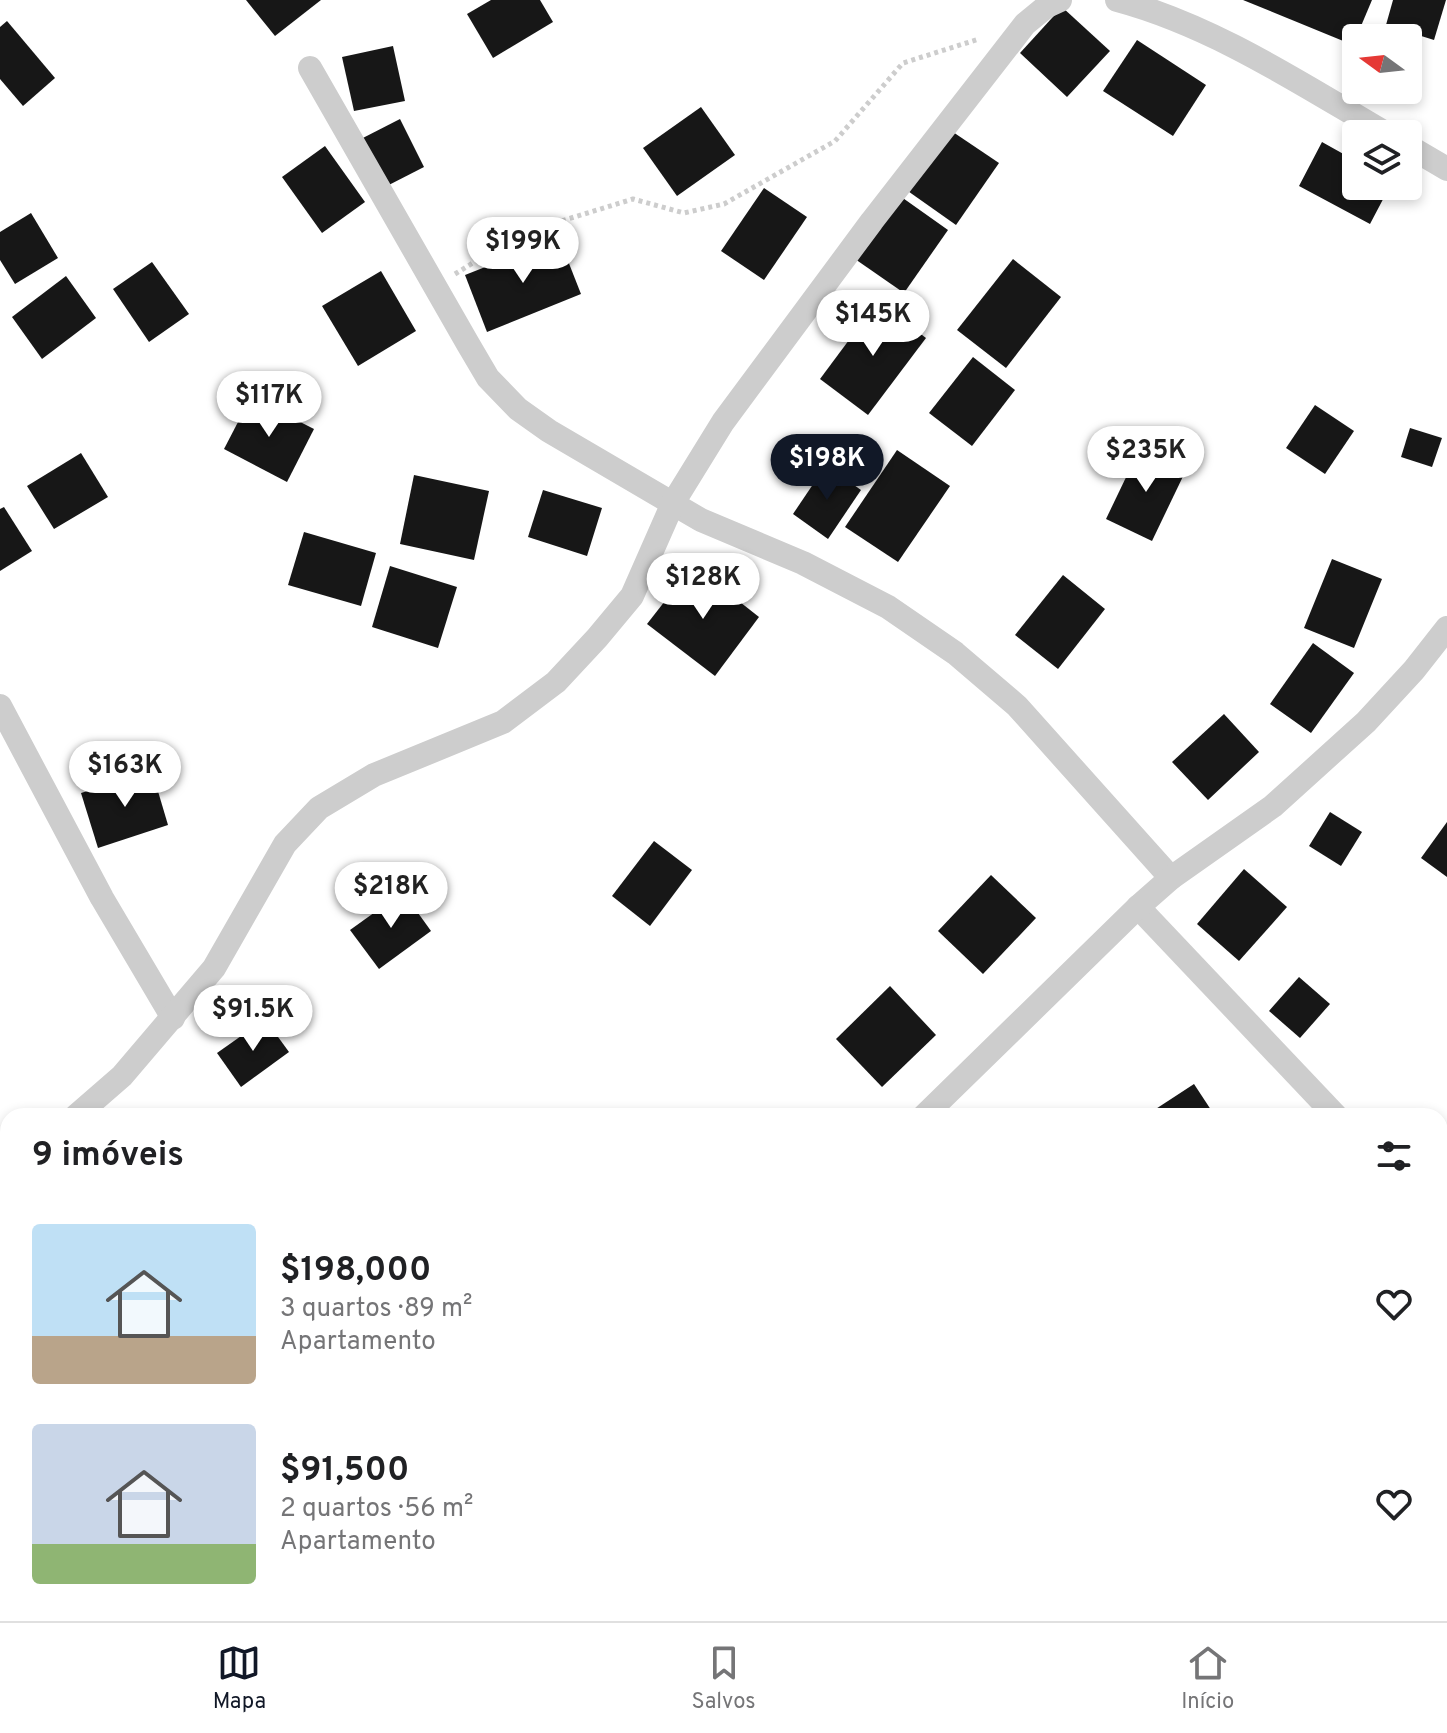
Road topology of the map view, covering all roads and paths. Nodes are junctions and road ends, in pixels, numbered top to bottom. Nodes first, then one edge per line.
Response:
1 (1060, 0) edge
2 (1117, 0) edge
3 (985, 37) dead end
4 (310, 68) dead end
5 (1363, 120) edge
6 (1422, 154) edge
7 (1447, 169) edge
8 (434, 286) junction
9 (673, 503) junction
10 (1447, 628) edge
11 (0, 706) edge
12 (1171, 878) junction
13 (1138, 907) junction
14 (173, 1018) junction
15 (85, 1108) edge
16 (933, 1108) edge
17 (1328, 1108) edge

1 - 9 street
2 - 5 street
3 - 8 path
4 - 8 street
6 - 7 street
8 - 9 street
9 - 12 street
9 - 14 street
10 - 12 street
11 - 14 street
12 - 13 street
13 - 16 street
13 - 17 street
14 - 15 street

